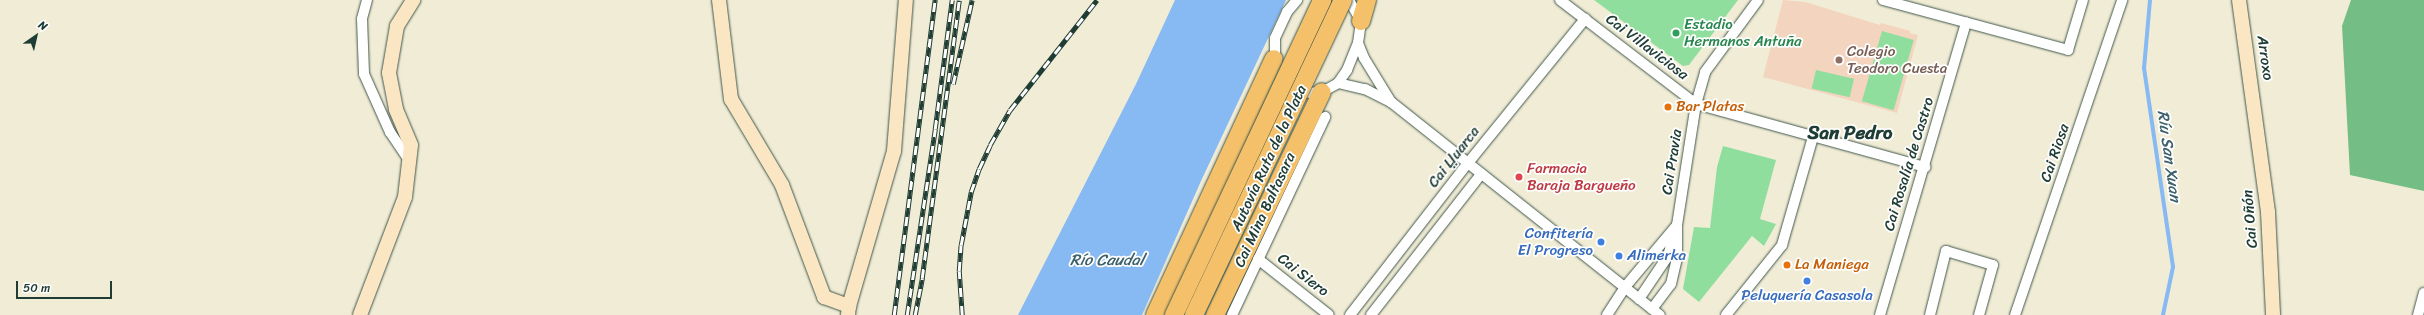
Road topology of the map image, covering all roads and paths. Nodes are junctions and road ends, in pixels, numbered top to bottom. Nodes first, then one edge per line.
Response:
1 (367, 0) edge
2 (413, 0) edge
3 (719, 0) edge
4 (906, 0) edge
5 (1297, 0) edge
6 (1322, 0) edge
7 (1343, 0) edge
8 (1349, 0) edge
9 (1367, 0) edge
10 (1560, 0) edge
11 (1758, 0) edge
12 (1883, 0) edge
13 (2083, 0) edge
14 (2122, 0) edge
15 (2239, 0) edge
16 (1584, 19) junction
17 (1361, 21) junction
18 (1966, 22) junction
19 (1358, 43) junction
20 (1274, 59) junction
21 (1338, 83) junction
22 (1322, 92) junction
23 (1391, 102) junction
24 (1696, 104) junction
25 (1325, 117) dead end
26 (2256, 121) joint
27 (1813, 136) junction
28 (409, 160) junction
29 (1468, 163) junction
30 (1925, 167) junction
31 (1481, 174) junction
32 (1677, 225) junction
33 (1258, 259) junction
34 (1625, 287) junction
35 (2424, 292) edge
36 (1639, 299) junction
37 (849, 310) edge
38 (1656, 312) edge
39 (360, 315) edge
40 (1155, 315) edge
41 (1174, 315) edge
42 (1194, 315) edge
43 (1215, 315) edge
44 (1232, 315) edge
45 (1329, 315) edge
46 (1350, 315) edge
47 (1371, 315) edge
48 (1607, 315) edge
49 (1726, 315) edge
50 (1880, 315) edge
51 (1930, 315) edge
52 (1979, 315) edge
53 (2015, 315) edge
54 (2273, 315) edge
55 (2418, 315) edge

1 - 28 street
2 - 28 street
3 - 37 street
4 - 37 street
5 - 20 street
6 - 41 highway, Autovía Ruta de la Plata, bridge
7 - 42 highway, Autovía Ruta de la Plata, bridge
8 - 17 street
9 - 17 highway
10 - 16 street, Cai Villaviciosa
11 - 24 street, Cai Pravia
12 - 18 street
13 - 18 street
14 - 53 street, Cai Riosa
15 - 26 street, Arroxo
16 - 24 street, Cai Villaviciosa
16 - 29 street, Cai Ḷḷuarca
17 - 19 street
18 - 30 street, Cai Rosalía de Castro
19 - 21 street
19 - 23 street
20 - 22 street
20 - 40 highway
21 - 22 street
21 - 23 street
22 - 43 highway
23 - 29 street
24 - 27 street
24 - 32 street, Cai Pravia
25 - 33 street, Cai Mina Baltasara
26 - 54 street, Cai Oñón
27 - 30 street
27 - 49 street
28 - 39 street
29 - 31 street
29 - 46 street, Cai Ḷḷuarca
30 - 50 street, Cai Rosalía de Castro
31 - 34 street
31 - 47 street
32 - 34 street
32 - 36 street, Cai Pravia
32 - 38 street, Cai Pravia
33 - 44 street, Cai Mina Baltasara
33 - 45 street, Cai Siero
34 - 36 street
34 - 48 street
35 - 55 street
36 - 38 street
51 - 52 street

